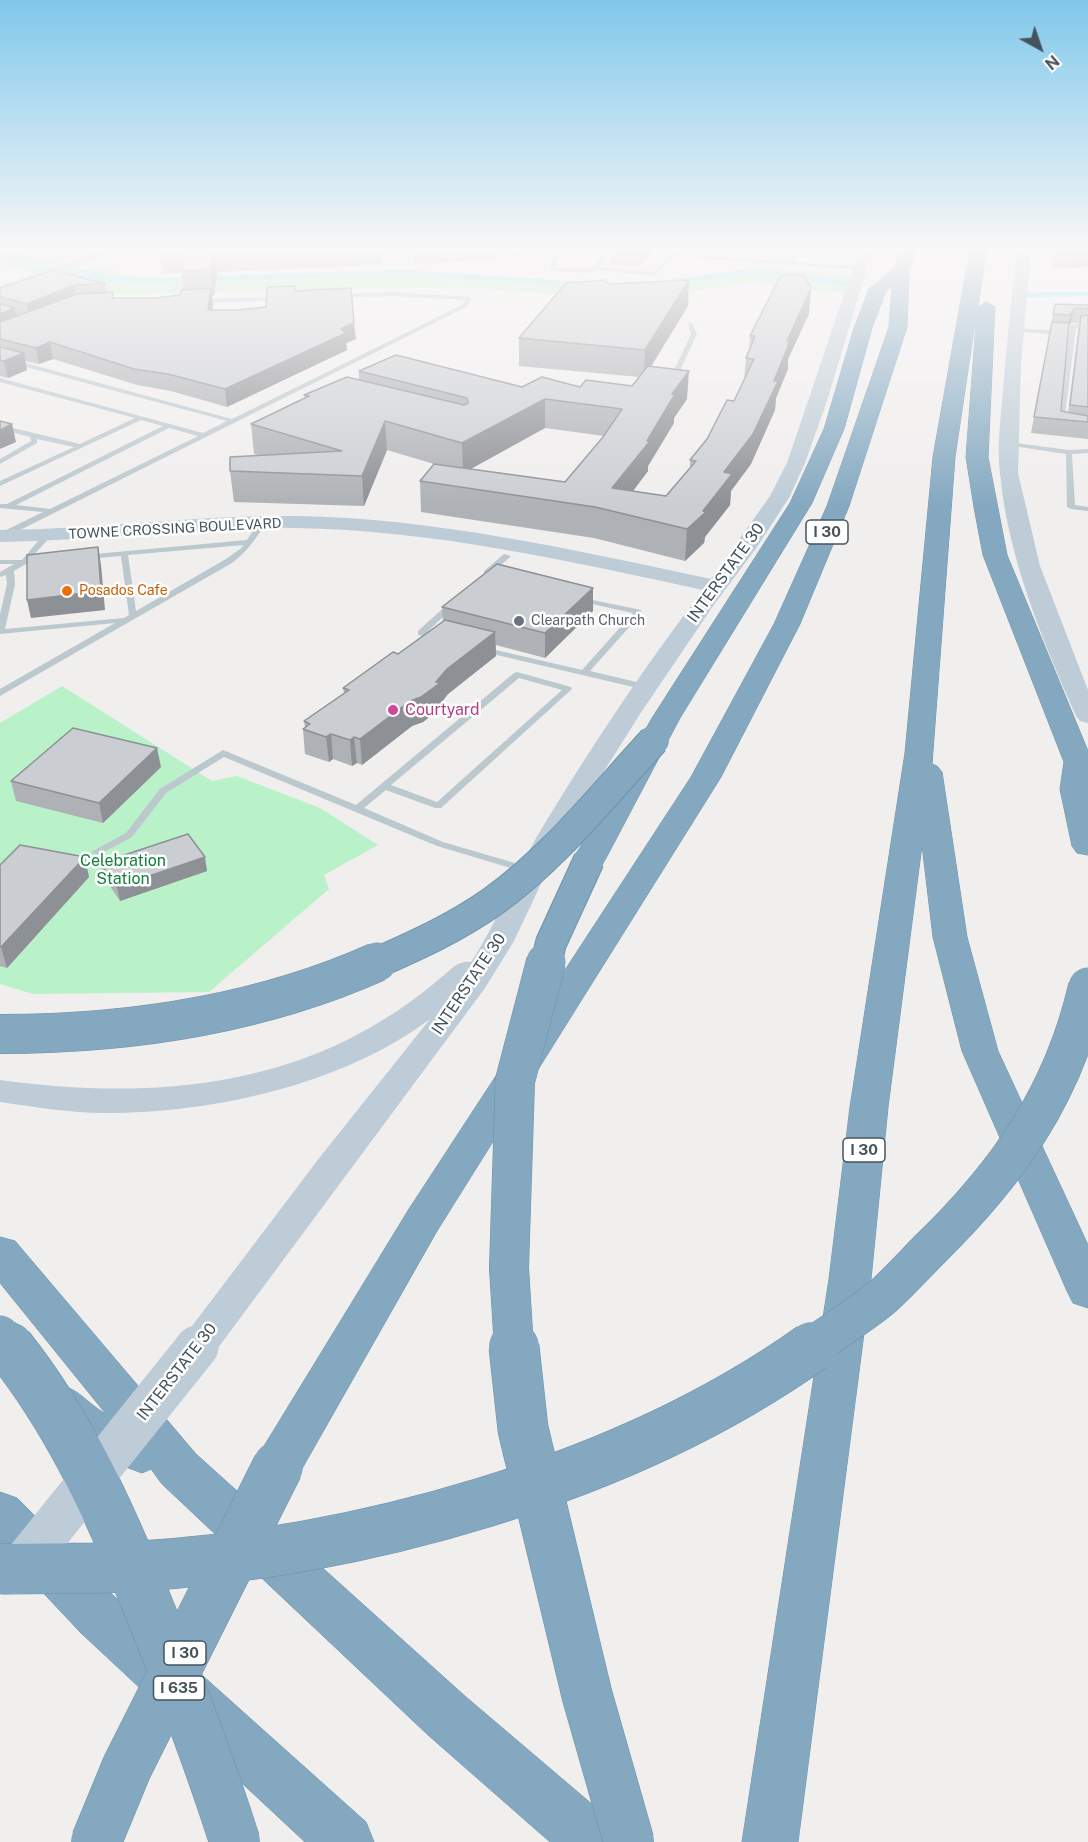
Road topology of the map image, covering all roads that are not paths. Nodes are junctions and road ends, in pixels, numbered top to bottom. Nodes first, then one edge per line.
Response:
1 (402, 337) edge
2 (693, 337) edge
3 (837, 337) edge
4 (860, 337) edge
5 (895, 337) edge
6 (965, 337) edge
7 (985, 337) edge
8 (1014, 337) edge
9 (1072, 337) edge
10 (0, 358) edge
11 (0, 380) edge
12 (11, 383) junction
13 (0, 387) edge
14 (669, 387) edge
15 (141, 418) junction
16 (233, 421) junction
17 (168, 426) junction
18 (0, 427) edge
19 (1088, 428) edge
20 (203, 435) junction
21 (33, 436) junction
22 (1008, 444) junction
23 (80, 447) junction
24 (1088, 451) edge
25 (1069, 452) junction
26 (0, 462) edge
27 (0, 484) edge
28 (4, 506) edge
29 (1088, 509) edge
30 (52, 511) junction
31 (263, 522) junction
32 (1, 536) edge
33 (46, 536) junction
34 (457, 538) junction
35 (250, 542) junction
36 (124, 554) junction
37 (507, 556) junction
38 (80, 558) edge
39 (47, 560) edge
40 (0, 562) edge
41 (24, 562) junction
42 (10, 570) junction
43 (0, 574) edge
44 (493, 579) edge
45 (464, 593) edge
46 (711, 594) junction
47 (571, 597) edge
48 (131, 618) junction
49 (0, 631) edge
50 (444, 639) edge
51 (479, 647) edge
52 (584, 673) junction
53 (1079, 680) edge
54 (646, 687) junction
55 (0, 693) edge
56 (1088, 716) edge
57 (921, 730) junction
58 (654, 740) junction
59 (1083, 773) edge
60 (385, 786) junction
61 (357, 810) junction
62 (1088, 846) edge
63 (96, 852) dead end
64 (534, 871) junction
65 (500, 941) junction
66 (1088, 987) edge
67 (0, 1034) edge
68 (0, 1091) edge
69 (0, 1253) edge
70 (1088, 1291) edge
71 (0, 1335) edge
72 (0, 1359) edge
73 (179, 1470) junction
74 (0, 1514) edge
75 (0, 1569) edge
76 (0, 1593) edge
77 (96, 1842) edge
78 (235, 1842) edge
79 (346, 1842) edge
80 (593, 1842) edge
81 (629, 1842) edge
82 (770, 1842) edge

1 - 16 lane
2 - 14 lane
3 - 46 main road, INTERSTATE 30
4 - 58 highway
5 - 77 highway, I 30, bridge
6 - 57 highway, I 30
7 - 59 highway
8 - 22 main road
9 - 19 lane
10 - 16 lane
11 - 12 lane
12 - 13 lane
12 - 15 lane
15 - 17 lane
15 - 23 lane
16 - 20 lane
17 - 20 lane
17 - 28 lane
18 - 21 lane
20 - 30 lane
21 - 23 lane
21 - 26 lane
22 - 25 lane
22 - 53 main road
23 - 27 lane
24 - 25 lane
25 - 29 lane
28 - 30 lane
30 - 32 lane
31 - 33 main road, TOWNE CROSSING BOULEVARD
31 - 34 main road, TOWNE CROSSING BOULEVARD
31 - 35 lane
32 - 33 main road, TOWNE CROSSING BOULEVARD
33 - 41 lane
34 - 37 main road, TOWNE CROSSING BOULEVARD
34 - 46 main road, TOWNE CROSSING BOULEVARD
35 - 36 lane
35 - 48 lane
36 - 38 lane
36 - 48 lane
37 - 44 lane
37 - 46 main road, TOWNE CROSSING BOULEVARD
39 - 41 lane
40 - 41 lane
41 - 42 lane
42 - 43 lane
42 - 49 lane
45 - 50 lane
46 - 54 main road, INTERSTATE 30
47 - 52 lane
48 - 49 lane
48 - 55 lane
51 - 52 lane
52 - 54 lane
53 - 56 main road
54 - 64 main road, INTERSTATE 30
57 - 70 highway
57 - 82 highway, I 30
58 - 67 highway, bridge
58 - 81 highway, bridge
59 - 62 highway
60 - 60 lane
60 - 61 lane
61 - 63 lane
61 - 64 lane
64 - 65 main road, INTERSTATE 30
65 - 68 main road
65 - 76 main road, INTERSTATE 30, bridge
66 - 75 highway, bridge
69 - 73 highway
71 - 78 highway, bridge
72 - 73 highway
73 - 80 highway
74 - 79 highway, I 635

